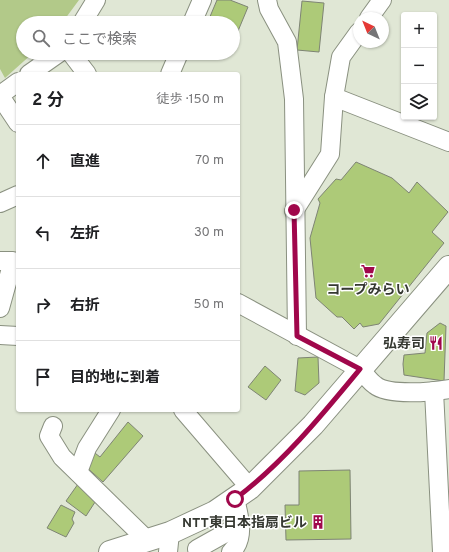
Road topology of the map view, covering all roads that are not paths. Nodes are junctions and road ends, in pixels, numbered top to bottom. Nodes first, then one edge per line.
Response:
1 (96, 0) edge
2 (202, 0) edge
3 (267, 0) edge
4 (382, 0) edge
5 (373, 12) edge
6 (86, 16) edge
7 (195, 16) edge
8 (353, 40) edge
9 (49, 60) edge
10 (76, 60) edge
11 (176, 60) edge
12 (32, 72) edge
13 (85, 72) edge
14 (171, 72) edge
15 (16, 83) edge
16 (0, 95) edge
17 (334, 97) junction
18 (16, 120) edge
19 (449, 142) edge
20 (16, 196) edge
21 (0, 203) edge
22 (294, 210) junction
23 (0, 261) edge
24 (449, 268) edge
25 (240, 304) edge
26 (0, 308) edge
27 (0, 335) edge
28 (16, 336) edge
29 (297, 336) junction
30 (360, 369) junction
31 (441, 390) edge
32 (110, 412) edge
33 (184, 412) edge
34 (53, 426) dead end
35 (78, 472) junction
36 (242, 493) junction
37 (240, 525) junction
38 (173, 538) edge
39 (148, 541) junction
40 (200, 550) edge
41 (110, 552) edge
42 (231, 552) edge
43 (442, 552) edge

1 - 6 street
2 - 7 street
3 - 22 street
4 - 5 street
8 - 17 street
9 - 12 street
10 - 13 street
11 - 14 street
15 - 16 street
16 - 18 street
17 - 19 street
17 - 22 street
20 - 21 street
22 - 29 street
23 - 26 street
24 - 30 main road
25 - 29 street
27 - 28 street
29 - 30 street
30 - 31 street
30 - 36 main road
31 - 43 street
32 - 35 street
33 - 36 street
34 - 35 street
35 - 39 street
36 - 37 street
36 - 38 main road
37 - 40 street
37 - 42 street
38 - 39 main road
38 - 40 street
39 - 41 main road

